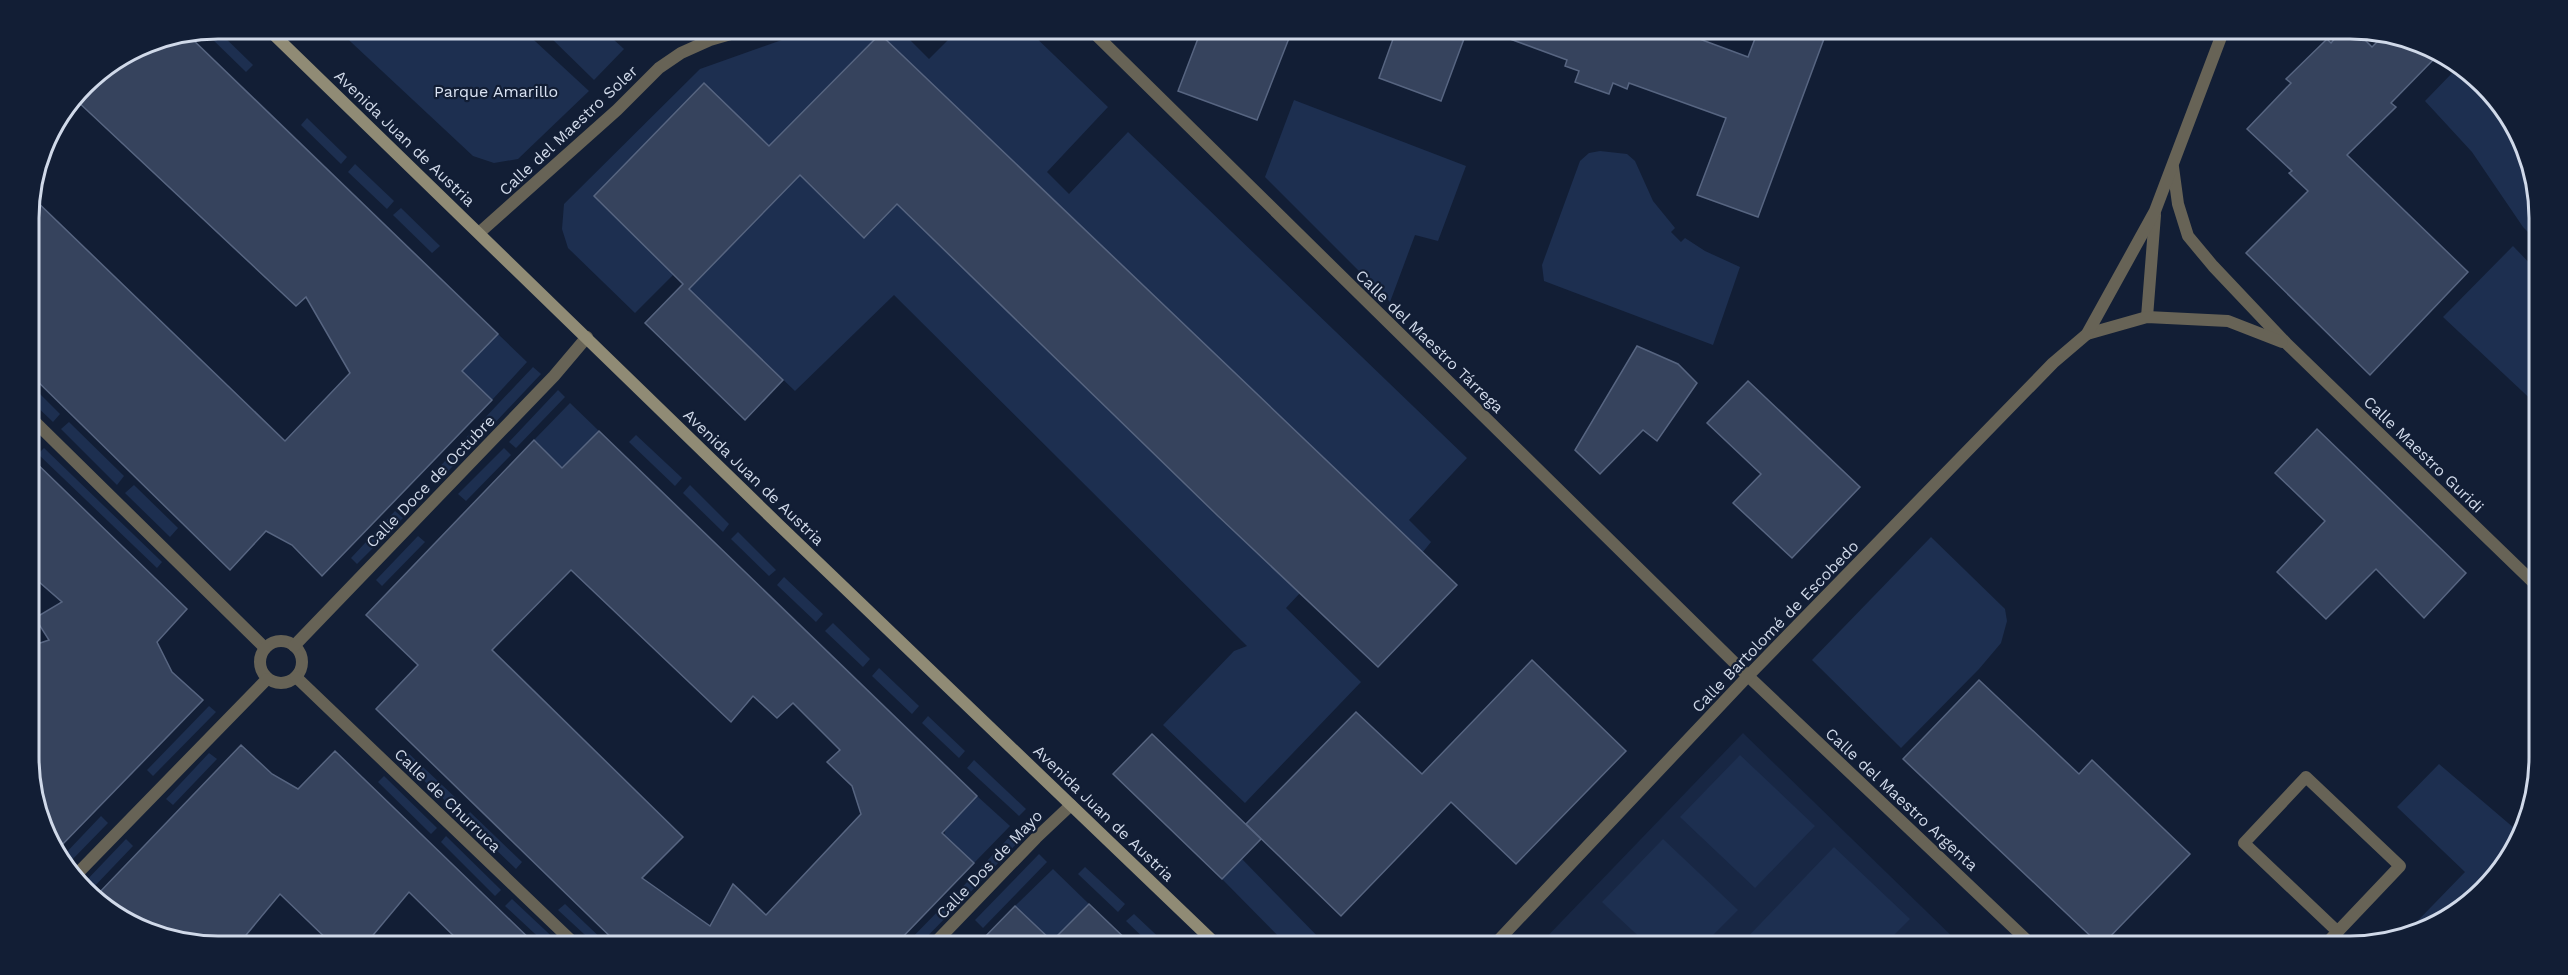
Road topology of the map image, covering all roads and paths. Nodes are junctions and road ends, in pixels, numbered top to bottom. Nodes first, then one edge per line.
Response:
1 (279, 39) edge
2 (713, 39) edge
3 (1101, 39) edge
4 (2220, 39) edge
5 (2173, 163) junction
6 (2155, 211) junction
7 (480, 233) junction
8 (2147, 317) junction
9 (2087, 334) junction
10 (587, 337) junction
11 (2286, 343) junction
12 (39, 426) edge
13 (2529, 578) edge
14 (294, 646) junction
15 (265, 648) junction
16 (1748, 676) junction
17 (296, 677) junction
18 (267, 679) junction
19 (1071, 805) junction
20 (81, 871) edge
21 (2338, 932) junction
22 (566, 936) edge
23 (942, 936) edge
24 (1208, 936) edge
25 (1502, 936) edge
26 (2022, 936) edge
27 (2334, 936) edge

1 - 7 main road, Avenida Juan de Austria
2 - 7 street, Calle del Maestro Soler
3 - 16 street, Calle del Maestro Tárrega
4 - 5 street, Calle Bartolomé de Escobedo
5 - 6 street, Calle Bartolomé de Escobedo
5 - 11 street, Calle Maestro Guridi
6 - 8 street
6 - 9 street, Calle Bartolomé de Escobedo
7 - 10 main road, Avenida Juan de Austria
8 - 9 street, Calle Bartolomé de Escobedo
8 - 11 street, Calle Maestro Guridi
9 - 16 street, Calle Bartolomé de Escobedo
10 - 14 street, Calle Doce de Octubre
10 - 19 main road, Avenida Juan de Austria
11 - 13 street, Calle Maestro Guridi
12 - 15 street
14 - 15 street
14 - 17 street
15 - 18 street
16 - 25 street, Calle Bartolomé de Escobedo
16 - 26 street, Calle del Maestro Argenta
17 - 18 street
17 - 22 street, Calle de Churruca
18 - 20 street
19 - 23 street, Calle Dos de Mayo
19 - 24 main road, Avenida Juan de Austria
21 - 21 street
21 - 27 street

